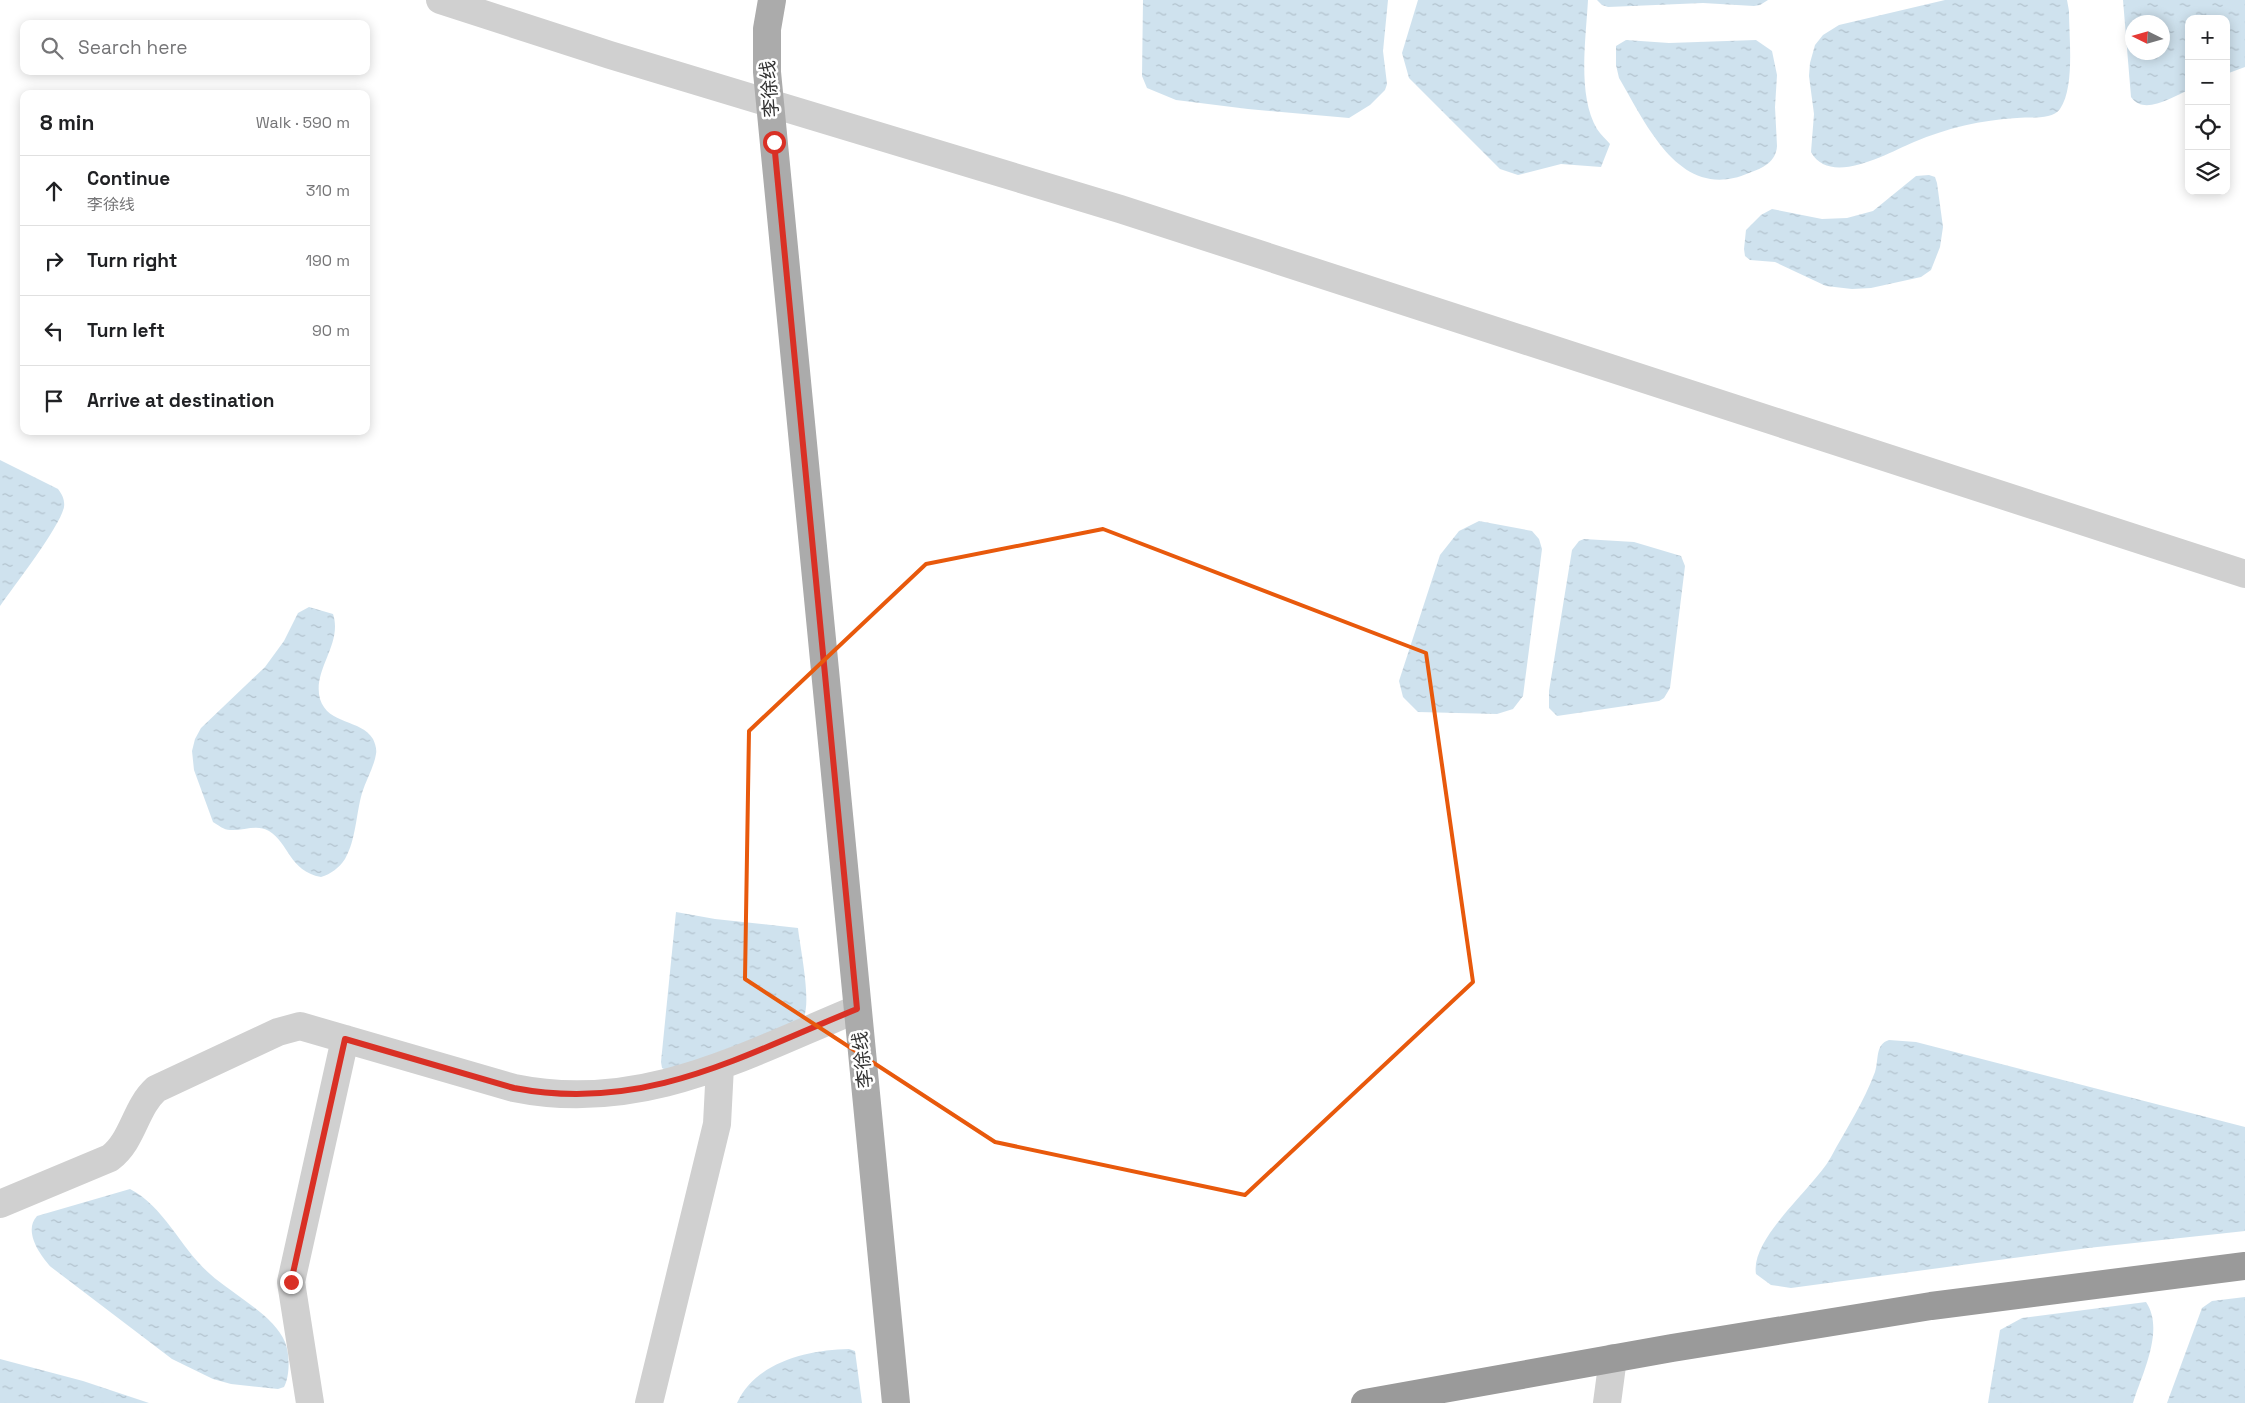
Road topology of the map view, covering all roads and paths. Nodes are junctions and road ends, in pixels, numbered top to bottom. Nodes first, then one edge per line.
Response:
1 (440, 0) edge
2 (772, 0) edge
3 (770, 103) junction
4 (2245, 574) edge
5 (857, 1009) junction
6 (345, 1039) junction
7 (720, 1066) junction
8 (0, 1204) edge
9 (2245, 1266) edge
10 (1613, 1358) junction
11 (310, 1403) edge
12 (649, 1403) edge
13 (896, 1403) edge
14 (1365, 1403) edge
15 (1607, 1403) edge

1 - 3 street
2 - 3 main road, 李徐线
3 - 4 street
3 - 5 main road, 李徐线
5 - 7 street
5 - 13 main road, 李徐线
6 - 7 street
6 - 8 street
6 - 11 street
7 - 12 street
9 - 10 highway
10 - 14 highway
10 - 15 street

